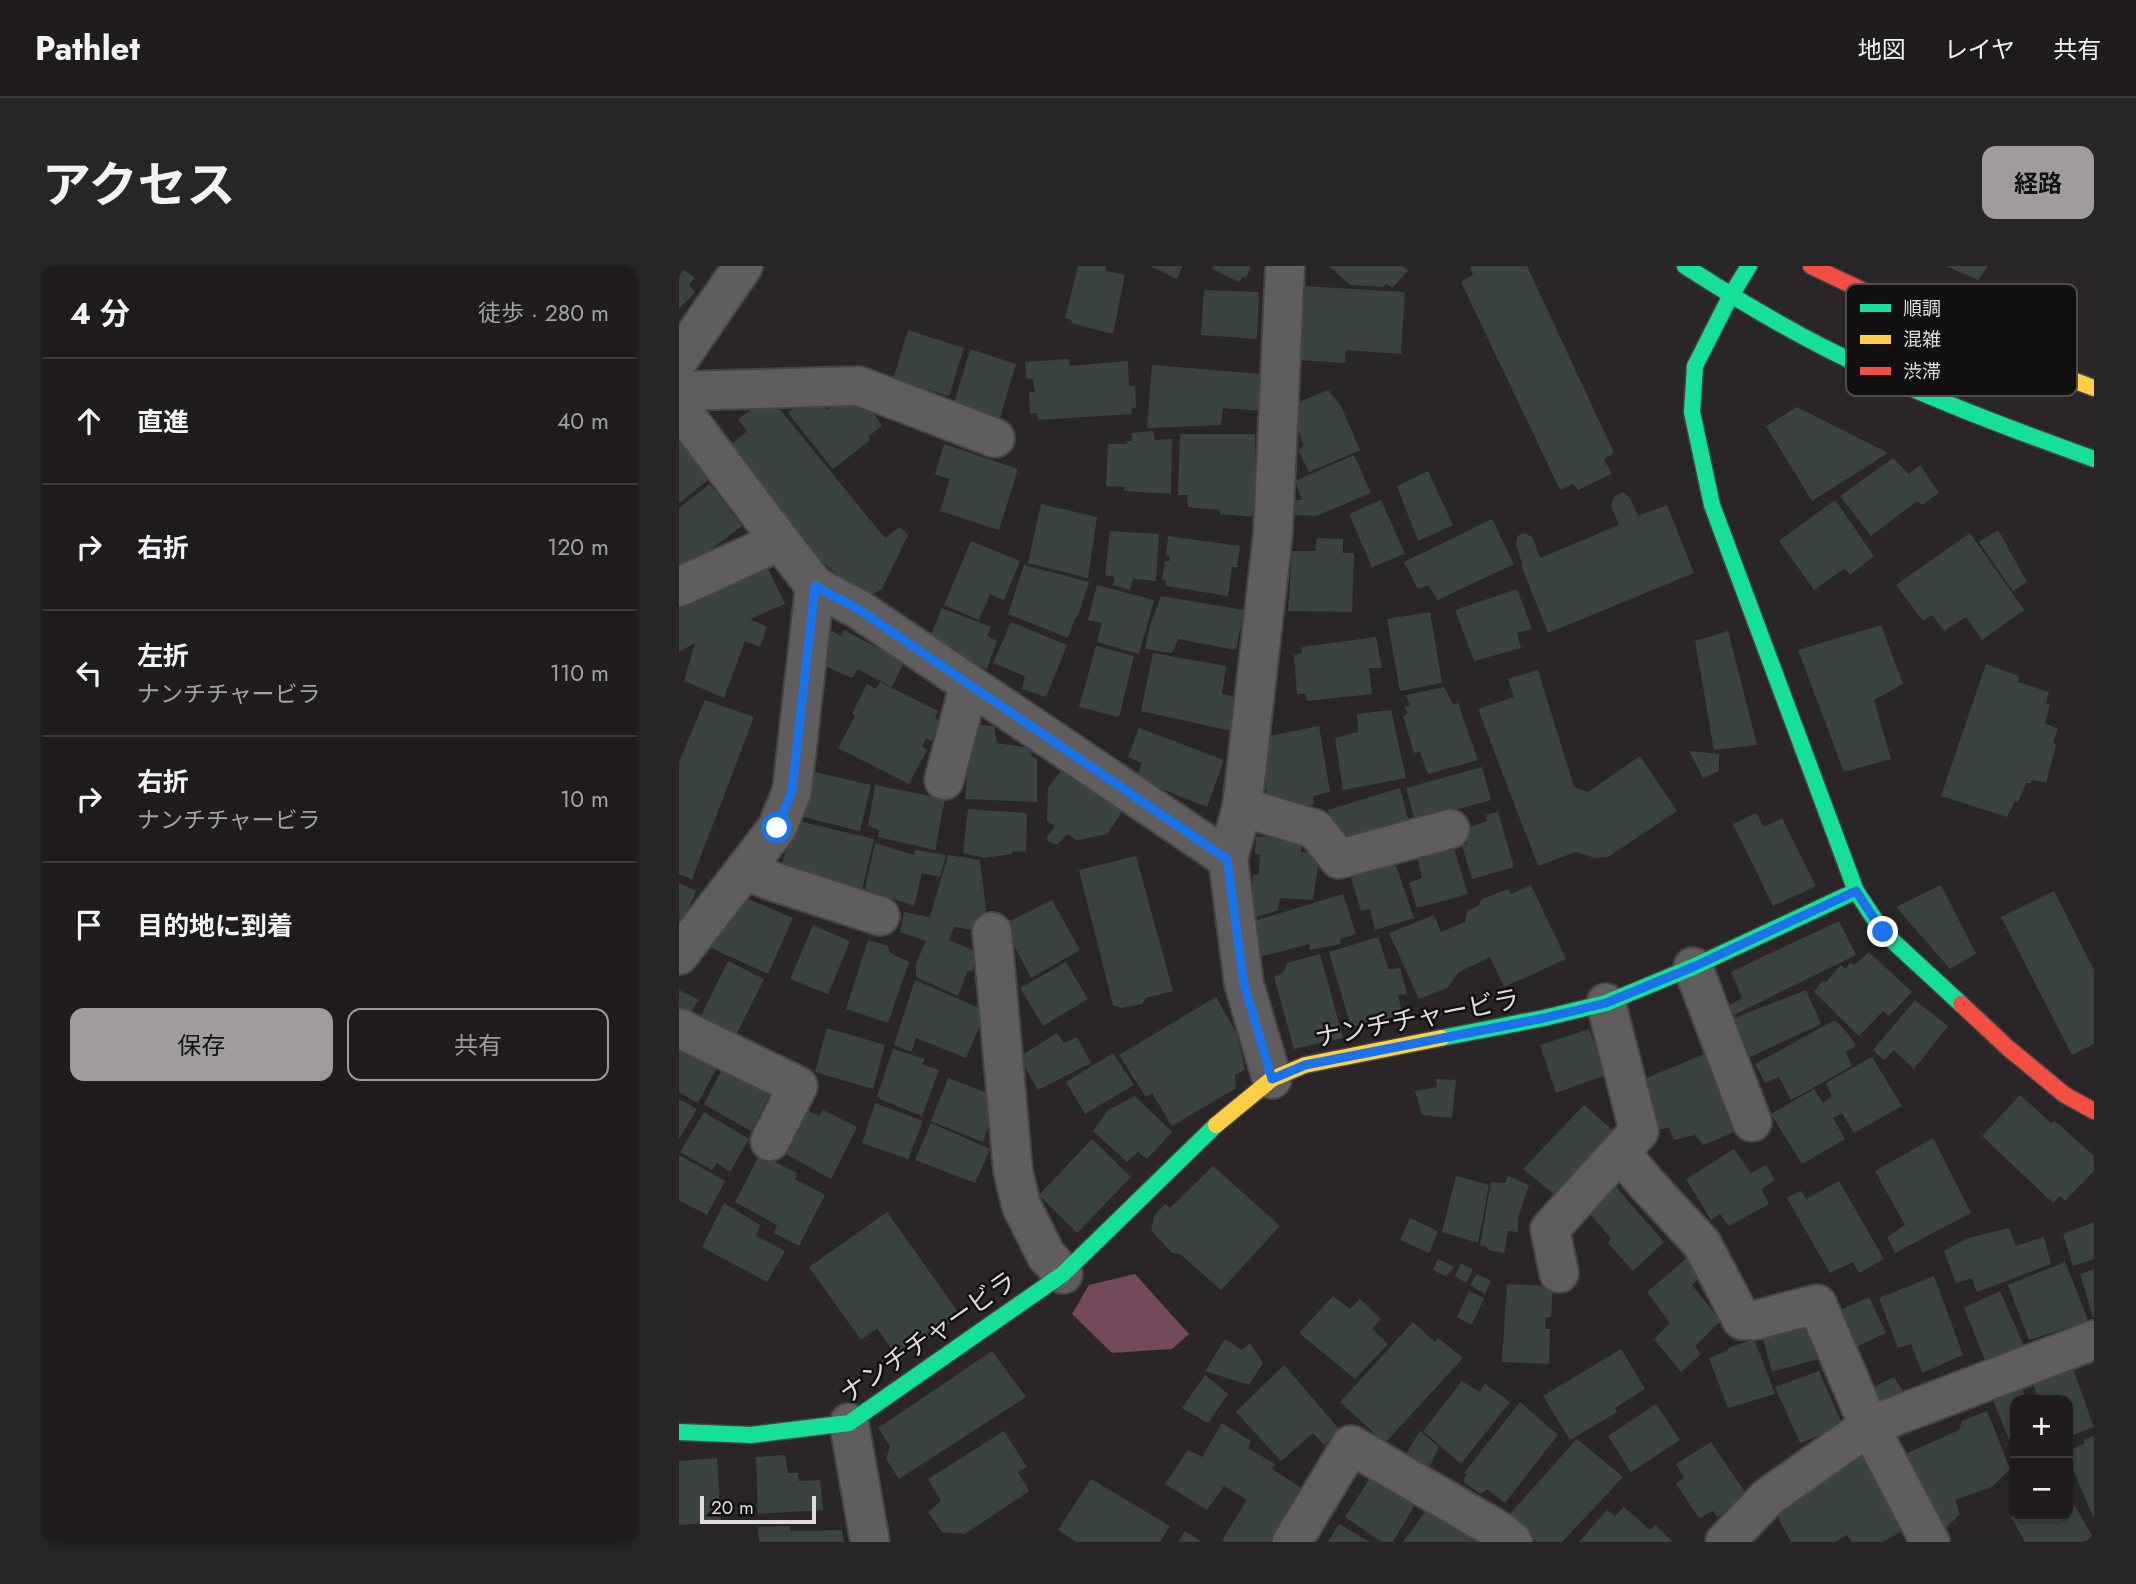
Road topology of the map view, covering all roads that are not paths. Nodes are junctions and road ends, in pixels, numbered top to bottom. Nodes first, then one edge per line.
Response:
1 (743, 266) edge
2 (1285, 266) edge
3 (1685, 266) edge
4 (1749, 266) edge
5 (1811, 266) edge
6 (1847, 284) edge
7 (1730, 297) junction
8 (679, 359) edge
9 (1846, 359) edge
10 (2077, 382) edge
11 (2094, 388) edge
12 (679, 391) edge
13 (1931, 396) edge
14 (679, 407) edge
15 (995, 438) dead end
16 (2094, 459) edge
17 (780, 541) junction
18 (815, 586) junction
19 (679, 587) edge
20 (969, 686) junction
21 (944, 779) dead end
22 (1242, 807) junction
23 (1450, 829) dead end
24 (1227, 859) junction
25 (745, 870) junction
26 (1856, 891) junction
27 (880, 916) dead end
28 (992, 932) dead end
29 (679, 955) edge
30 (1693, 967) junction
31 (1606, 1003) junction
32 (679, 1028) edge
33 (1272, 1079) junction
34 (2094, 1111) edge
35 (1752, 1122) dead end
36 (770, 1141) dead end
37 (1620, 1152) junction
38 (1559, 1273) dead end
39 (1063, 1274) junction
40 (2094, 1340) edge
41 (849, 1423) junction
42 (1869, 1426) junction
43 (679, 1432) edge
44 (870, 1542) edge
45 (1292, 1542) edge
46 (1513, 1542) edge
47 (1725, 1542) edge
48 (1930, 1542) edge

1 - 8 street
2 - 22 street
3 - 7 street
4 - 7 street
5 - 6 street
7 - 9 street
7 - 26 street
10 - 11 street
12 - 15 street
13 - 16 street
14 - 17 street
17 - 18 street
17 - 19 street
18 - 20 street
18 - 25 street
20 - 21 street
20 - 24 street
22 - 23 street
22 - 24 street
24 - 33 street
25 - 27 street
25 - 29 street
26 - 30 street, ナンチチャービラ
26 - 34 street
28 - 39 street
30 - 31 street, ナンチチャービラ
30 - 35 street
31 - 33 street, ナンチチャービラ
31 - 37 street
32 - 36 street
33 - 39 street, ナンチチャービラ
37 - 38 street
37 - 42 street
39 - 41 street, ナンチチャービラ
40 - 42 street
41 - 43 street, ナンチチャービラ
41 - 44 street
42 - 47 street
42 - 48 street
45 - 46 street

